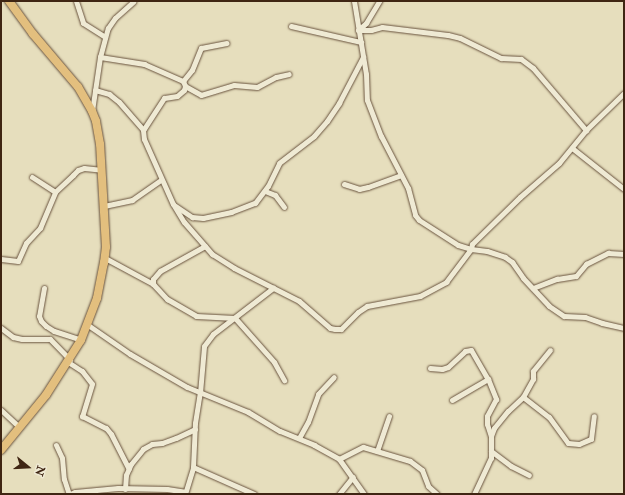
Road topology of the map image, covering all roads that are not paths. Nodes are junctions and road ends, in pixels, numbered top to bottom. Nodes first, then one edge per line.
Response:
1 (8, 1) edge
2 (76, 1) edge
3 (134, 1) edge
4 (354, 1) edge
5 (379, 1) edge
6 (291, 26) dead end
7 (358, 30) junction
8 (104, 37) junction
9 (361, 42) junction
10 (227, 43) dead end
11 (363, 56) junction
12 (100, 57) junction
13 (289, 74) dead end
14 (184, 84) junction
15 (95, 90) junction
16 (624, 93) edge
17 (92, 111) junction
18 (143, 130) junction
19 (586, 130) junction
20 (572, 148) junction
21 (102, 170) junction
22 (401, 175) junction
23 (32, 177) dead end
24 (161, 180) junction
25 (344, 184) dead end
26 (624, 189) edge
27 (265, 191) junction
28 (55, 192) junction
29 (173, 204) junction
30 (104, 206) junction
31 (284, 207) dead end
32 (205, 246) junction
33 (471, 249) junction
34 (624, 254) edge
35 (105, 258) junction
36 (1, 259) edge
37 (153, 284) junction
38 (44, 288) dead end
39 (273, 288) junction
40 (533, 288) junction
41 (236, 318) junction
42 (88, 325) junction
43 (1, 328) edge
44 (624, 328) edge
45 (81, 340) junction
46 (550, 350) dead end
47 (69, 361) junction
48 (430, 368) dead end
49 (334, 377) dead end
50 (488, 379) junction
51 (284, 380) dead end
52 (200, 393) junction
53 (523, 397) junction
54 (452, 400) dead end
55 (1, 410) edge
56 (389, 416) dead end
57 (594, 416) dead end
58 (19, 426) junction
59 (195, 429) junction
60 (491, 436) junction
61 (299, 438) junction
62 (56, 445) dead end
63 (1, 450) edge
64 (377, 451) junction
65 (491, 451) junction
66 (339, 459) junction
67 (193, 467) junction
68 (129, 469) junction
69 (529, 475) dead end
70 (353, 477) junction
71 (125, 489) junction
72 (185, 493) edge
73 (70, 494) edge
74 (254, 494) edge
75 (339, 494) edge
76 (364, 494) edge
77 (437, 494) edge
78 (474, 494) edge

1 - 17 main road
2 - 8 street
3 - 8 street
4 - 7 street
5 - 7 street
6 - 9 street
7 - 9 street
7 - 19 street
8 - 12 street
9 - 11 street
10 - 14 street
11 - 22 street
11 - 27 street
12 - 14 street
12 - 15 street
13 - 14 street
14 - 18 street
15 - 17 street
15 - 18 street
16 - 19 street
17 - 21 main road
18 - 24 street
19 - 20 street
20 - 26 street
20 - 33 street
21 - 28 street
21 - 30 main road
22 - 25 street
22 - 33 street
23 - 28 street
24 - 29 street
24 - 30 street
27 - 29 street
27 - 31 street
28 - 36 street
29 - 32 street
30 - 35 main road
32 - 37 street
32 - 39 street
33 - 39 street
33 - 40 street
34 - 40 street
35 - 37 street
35 - 42 main road
37 - 41 street
38 - 45 street
39 - 41 street
40 - 44 street
41 - 51 street
41 - 52 street
42 - 45 main road
42 - 52 street
43 - 47 street
45 - 47 main road
46 - 53 street
47 - 58 main road
47 - 68 street
48 - 50 street
49 - 61 street
50 - 54 street
50 - 60 street
52 - 59 street
52 - 61 street
53 - 57 street
53 - 60 street
55 - 58 street
56 - 64 street
58 - 63 main road
59 - 67 street
59 - 68 street
60 - 65 street
61 - 66 street
62 - 73 street
64 - 66 street
64 - 77 street
65 - 69 street
65 - 78 street
66 - 70 street
67 - 72 street
67 - 74 street
68 - 71 street
70 - 75 street
70 - 76 street
71 - 72 street
71 - 73 street

